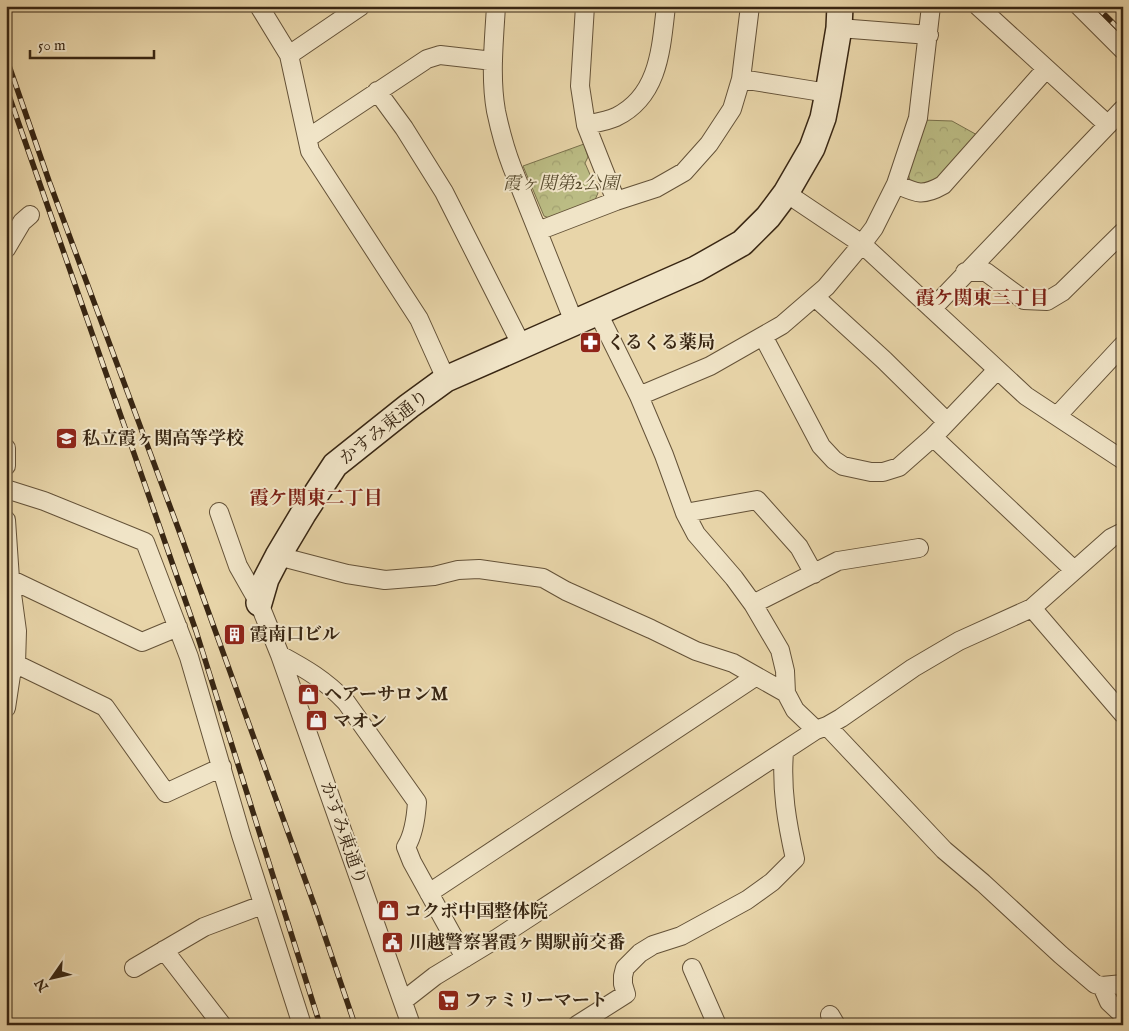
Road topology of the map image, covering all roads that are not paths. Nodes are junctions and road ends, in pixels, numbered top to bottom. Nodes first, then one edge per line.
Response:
1 (258, 6) edge
2 (361, 6) edge
3 (496, 6) edge
4 (585, 6) edge
5 (666, 6) edge
6 (750, 6) edge
7 (932, 6) edge
8 (978, 6) edge
9 (1079, 6) edge
10 (840, 17) edge
11 (928, 35) junction
12 (1123, 50) edge
13 (289, 55) junction
14 (492, 61) junction
15 (1046, 69) junction
16 (742, 79) junction
17 (377, 91) junction
18 (828, 93) junction
19 (1123, 109) edge
20 (586, 125) junction
21 (1108, 125) junction
22 (308, 138) junction
23 (896, 184) junction
24 (786, 193) junction
25 (616, 201) junction
26 (30, 215) dead end
27 (538, 231) junction
28 (1123, 232) edge
29 (862, 244) junction
30 (6, 249) edge
31 (965, 272) junction
32 (814, 297) junction
33 (932, 309) junction
34 (598, 313) junction
35 (574, 322) junction
36 (763, 336) junction
37 (1123, 345) edge
38 (522, 346) junction
39 (997, 370) junction
40 (446, 380) junction
41 (639, 396) junction
42 (1057, 416) junction
43 (947, 422) junction
44 (933, 437) junction
45 (6, 448) edge
46 (1123, 460) edge
47 (6, 466) edge
48 (6, 489) edge
49 (219, 512) dead end
50 (685, 513) junction
51 (6, 520) edge
52 (1123, 532) edge
53 (919, 548) dead end
54 (278, 556) junction
55 (1074, 570) junction
56 (814, 574) junction
57 (10, 579) junction
58 (259, 603) junction
59 (753, 604) junction
60 (1032, 608) junction
61 (178, 627) junction
62 (280, 655) junction
63 (16, 664) junction
64 (755, 676) junction
65 (786, 694) junction
66 (6, 708) edge
67 (1123, 714) edge
68 (822, 728) junction
69 (784, 752) junction
70 (222, 767) junction
71 (429, 893) junction
72 (262, 905) junction
73 (164, 950) junction
74 (465, 958) junction
75 (134, 968) dead end
76 (692, 968) dead end
77 (1123, 984) edge
78 (1102, 986) junction
79 (403, 1001) junction
80 (1123, 1015) edge
81 (222, 1025) edge
82 (302, 1025) edge
83 (411, 1025) edge
84 (577, 1025) edge
85 (716, 1025) edge

1 - 13 street
2 - 13 street
3 - 14 street
4 - 20 street
5 - 20 street
6 - 16 street
7 - 11 street
8 - 15 street
9 - 12 street
10 - 11 street
10 - 18 street, かすみ東通り
11 - 23 street
13 - 22 street
14 - 17 street
14 - 27 street
15 - 21 street
15 - 23 street
16 - 18 street
16 - 25 street
17 - 22 street
17 - 38 street
18 - 24 street, かすみ東通り
19 - 21 street
20 - 25 street
21 - 31 street
22 - 40 street
23 - 29 street
24 - 29 street
24 - 34 street, かすみ東通り
25 - 27 street
26 - 30 street
27 - 35 street
28 - 31 street
29 - 32 street
29 - 33 street
31 - 33 street
32 - 36 street
32 - 43 street
33 - 39 street
34 - 35 street, かすみ東通り
34 - 41 street
35 - 38 street, かすみ東通り
36 - 41 street
36 - 44 street
37 - 42 street
38 - 40 street, かすみ東通り
39 - 42 street
39 - 43 street
40 - 54 street, かすみ東通り
41 - 50 street
42 - 46 street
43 - 44 street
44 - 55 street
45 - 47 street
48 - 61 street
49 - 58 street
50 - 56 street
50 - 59 street
51 - 57 street
52 - 55 street
53 - 56 street
54 - 58 street, かすみ東通り
54 - 64 street
55 - 60 street
56 - 59 street
57 - 61 street
57 - 63 street
58 - 62 street, かすみ東通り
59 - 65 street
60 - 67 street
60 - 68 street
61 - 70 street
62 - 71 street
62 - 79 street, かすみ東通り
63 - 66 street
63 - 70 street
64 - 65 street
64 - 71 street
65 - 68 street
68 - 69 street
68 - 78 street
69 - 74 street
69 - 84 street
70 - 72 street
71 - 74 street
72 - 73 street
72 - 82 street
73 - 75 street
73 - 81 street
74 - 79 street
76 - 85 street
77 - 78 street
78 - 80 street
79 - 83 street, かすみ東通り

